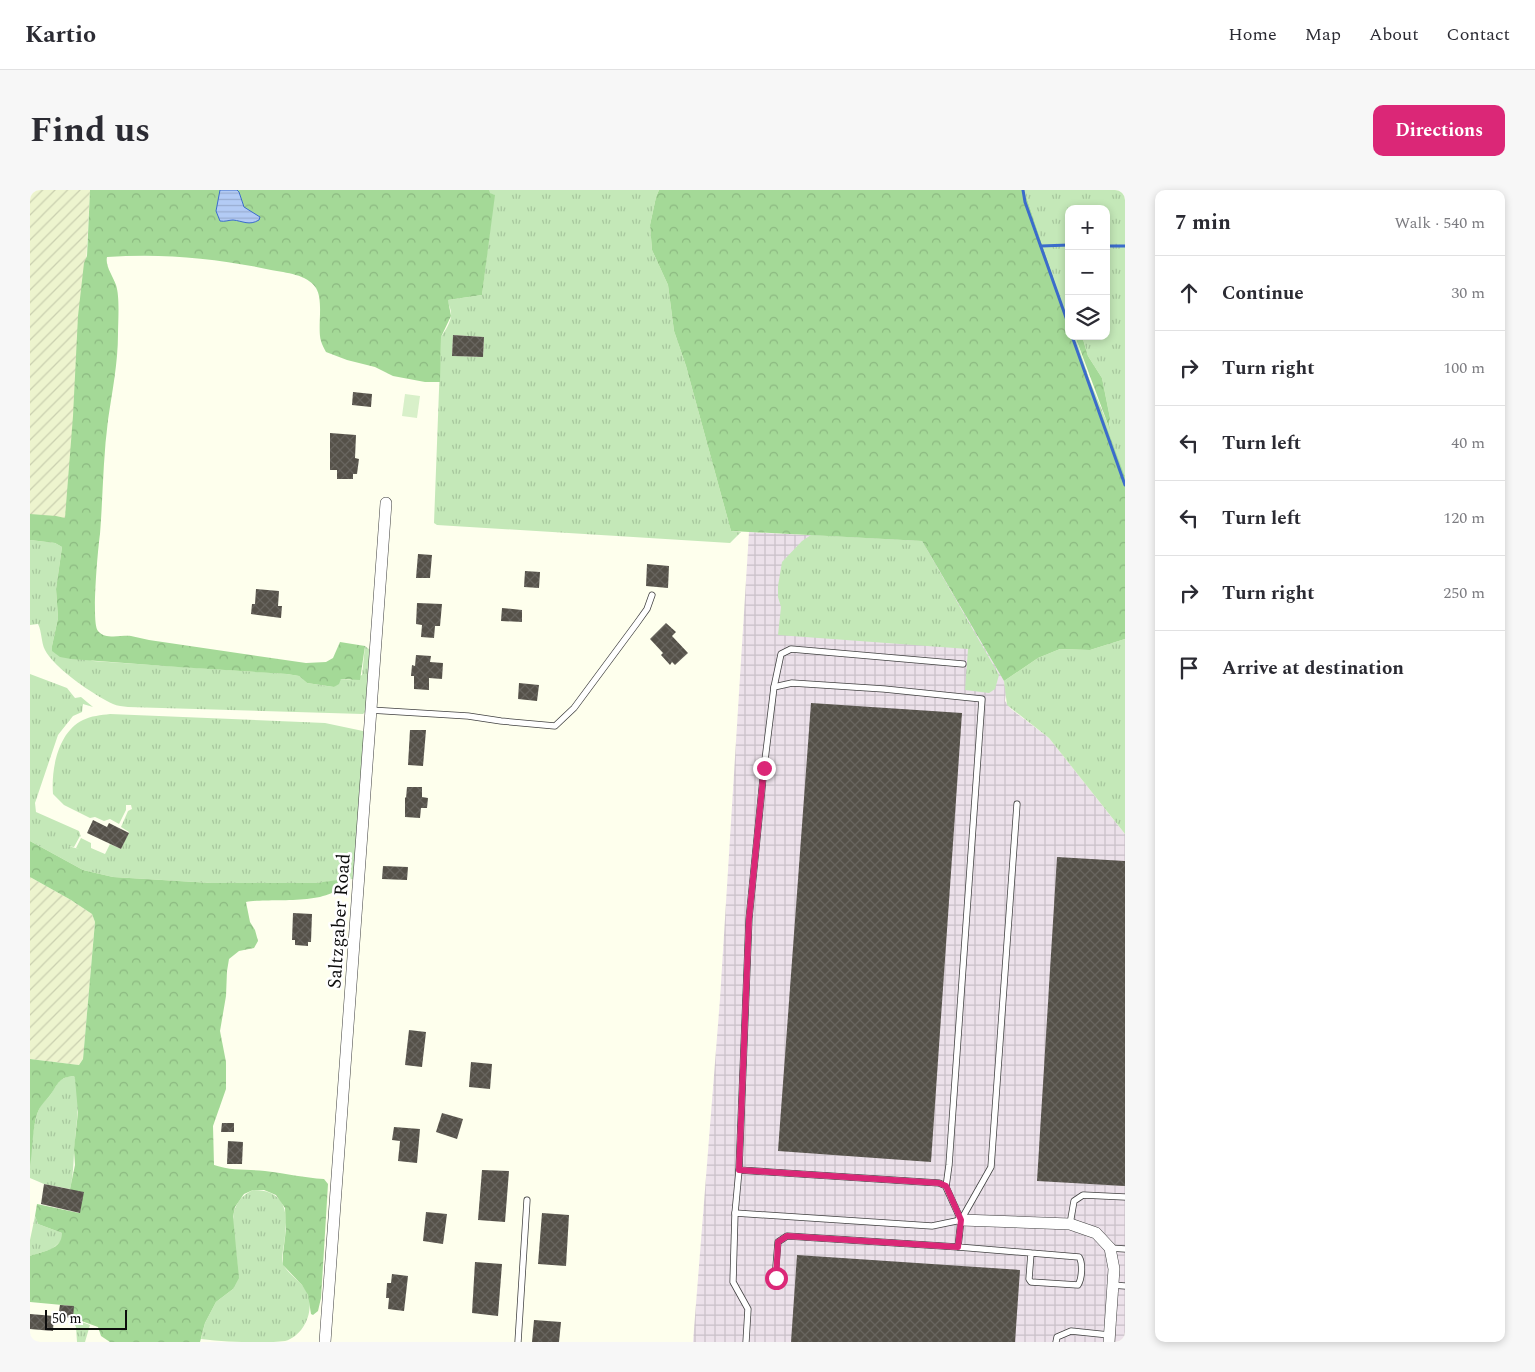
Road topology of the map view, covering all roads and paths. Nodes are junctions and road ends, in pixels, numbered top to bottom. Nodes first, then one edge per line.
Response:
1 (386, 503) dead end
2 (652, 595) dead end
3 (963, 664) dead end
4 (774, 687) junction
5 (370, 710) junction
6 (1017, 804) dead end
7 (739, 1170) junction
8 (946, 1186) junction
9 (1125, 1197) edge
10 (527, 1200) dead end
11 (735, 1213) junction
12 (961, 1220) junction
13 (1070, 1224) junction
14 (958, 1247) junction
15 (1110, 1248) junction
16 (1125, 1249) edge
17 (1031, 1253) junction
18 (776, 1278) dead end
19 (1112, 1285) junction
20 (1125, 1286) edge
21 (1109, 1338) edge
22 (325, 1342) edge
23 (518, 1342) edge
24 (746, 1342) edge
25 (1056, 1342) edge

1 - 5 street, Saltzgaber Road
2 - 5 lane
3 - 4 lane
4 - 7 lane
4 - 8 lane
5 - 22 street, Saltzgaber Road
6 - 12 lane
7 - 8 lane
7 - 11 lane
8 - 12 lane
9 - 13 lane
10 - 23 lane
11 - 12 lane
11 - 24 lane
12 - 13 street
12 - 14 lane
13 - 15 street
14 - 17 lane
14 - 18 lane
15 - 16 lane
15 - 19 street
17 - 17 lane
19 - 20 lane
19 - 21 street
21 - 25 lane

